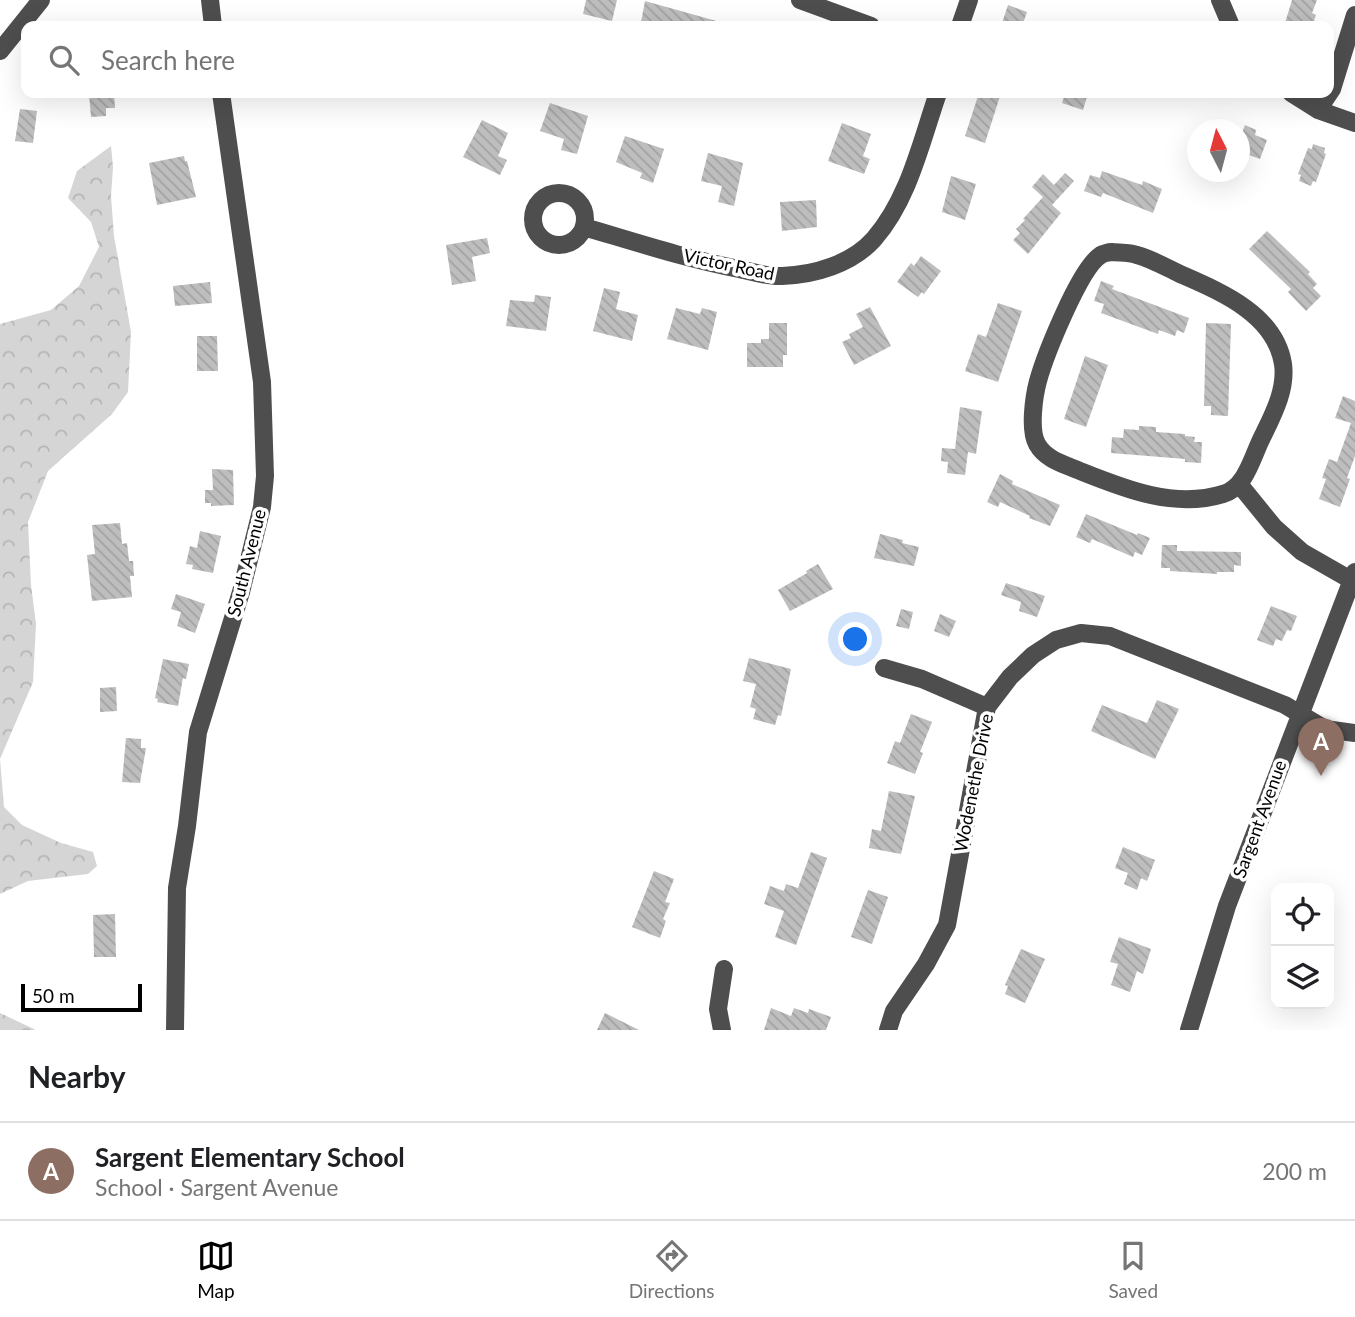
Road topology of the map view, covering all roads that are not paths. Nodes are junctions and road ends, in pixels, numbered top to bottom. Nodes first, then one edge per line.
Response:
1 (41, 0) edge
2 (210, 0) edge
3 (800, 0) edge
4 (969, 0) edge
5 (1220, 0) edge
6 (1355, 15) edge
7 (24, 21) edge
8 (212, 21) edge
9 (857, 21) edge
10 (962, 21) edge
11 (1229, 21) edge
12 (21, 25) edge
13 (0, 51) edge
14 (1334, 83) edge
15 (223, 98) edge
16 (935, 98) edge
17 (1298, 98) edge
18 (1326, 98) edge
19 (1318, 110) junction
20 (1355, 123) edge
21 (584, 227) dead end
22 (1239, 484) junction
23 (1353, 576) edge
24 (884, 668) dead end
25 (987, 707) junction
26 (1300, 713) junction
27 (1355, 733) edge
28 (724, 970) dead end
29 (175, 1030) edge
30 (722, 1030) edge
31 (888, 1030) edge
32 (1189, 1030) edge

1 - 7 street
2 - 8 street
3 - 9 street
4 - 10 street
5 - 11 street
6 - 14 street
12 - 13 street
15 - 29 street, South Avenue
16 - 21 street, Victor Road
17 - 19 street
18 - 19 street
19 - 20 street
22 - 22 street
22 - 23 street
23 - 26 street, Sargent Avenue
24 - 25 street
25 - 26 street, Wodenethe Drive
25 - 31 street, Wodenethe Drive
26 - 27 street, Wodenethe Drive
26 - 32 street, Sargent Avenue
28 - 30 street

